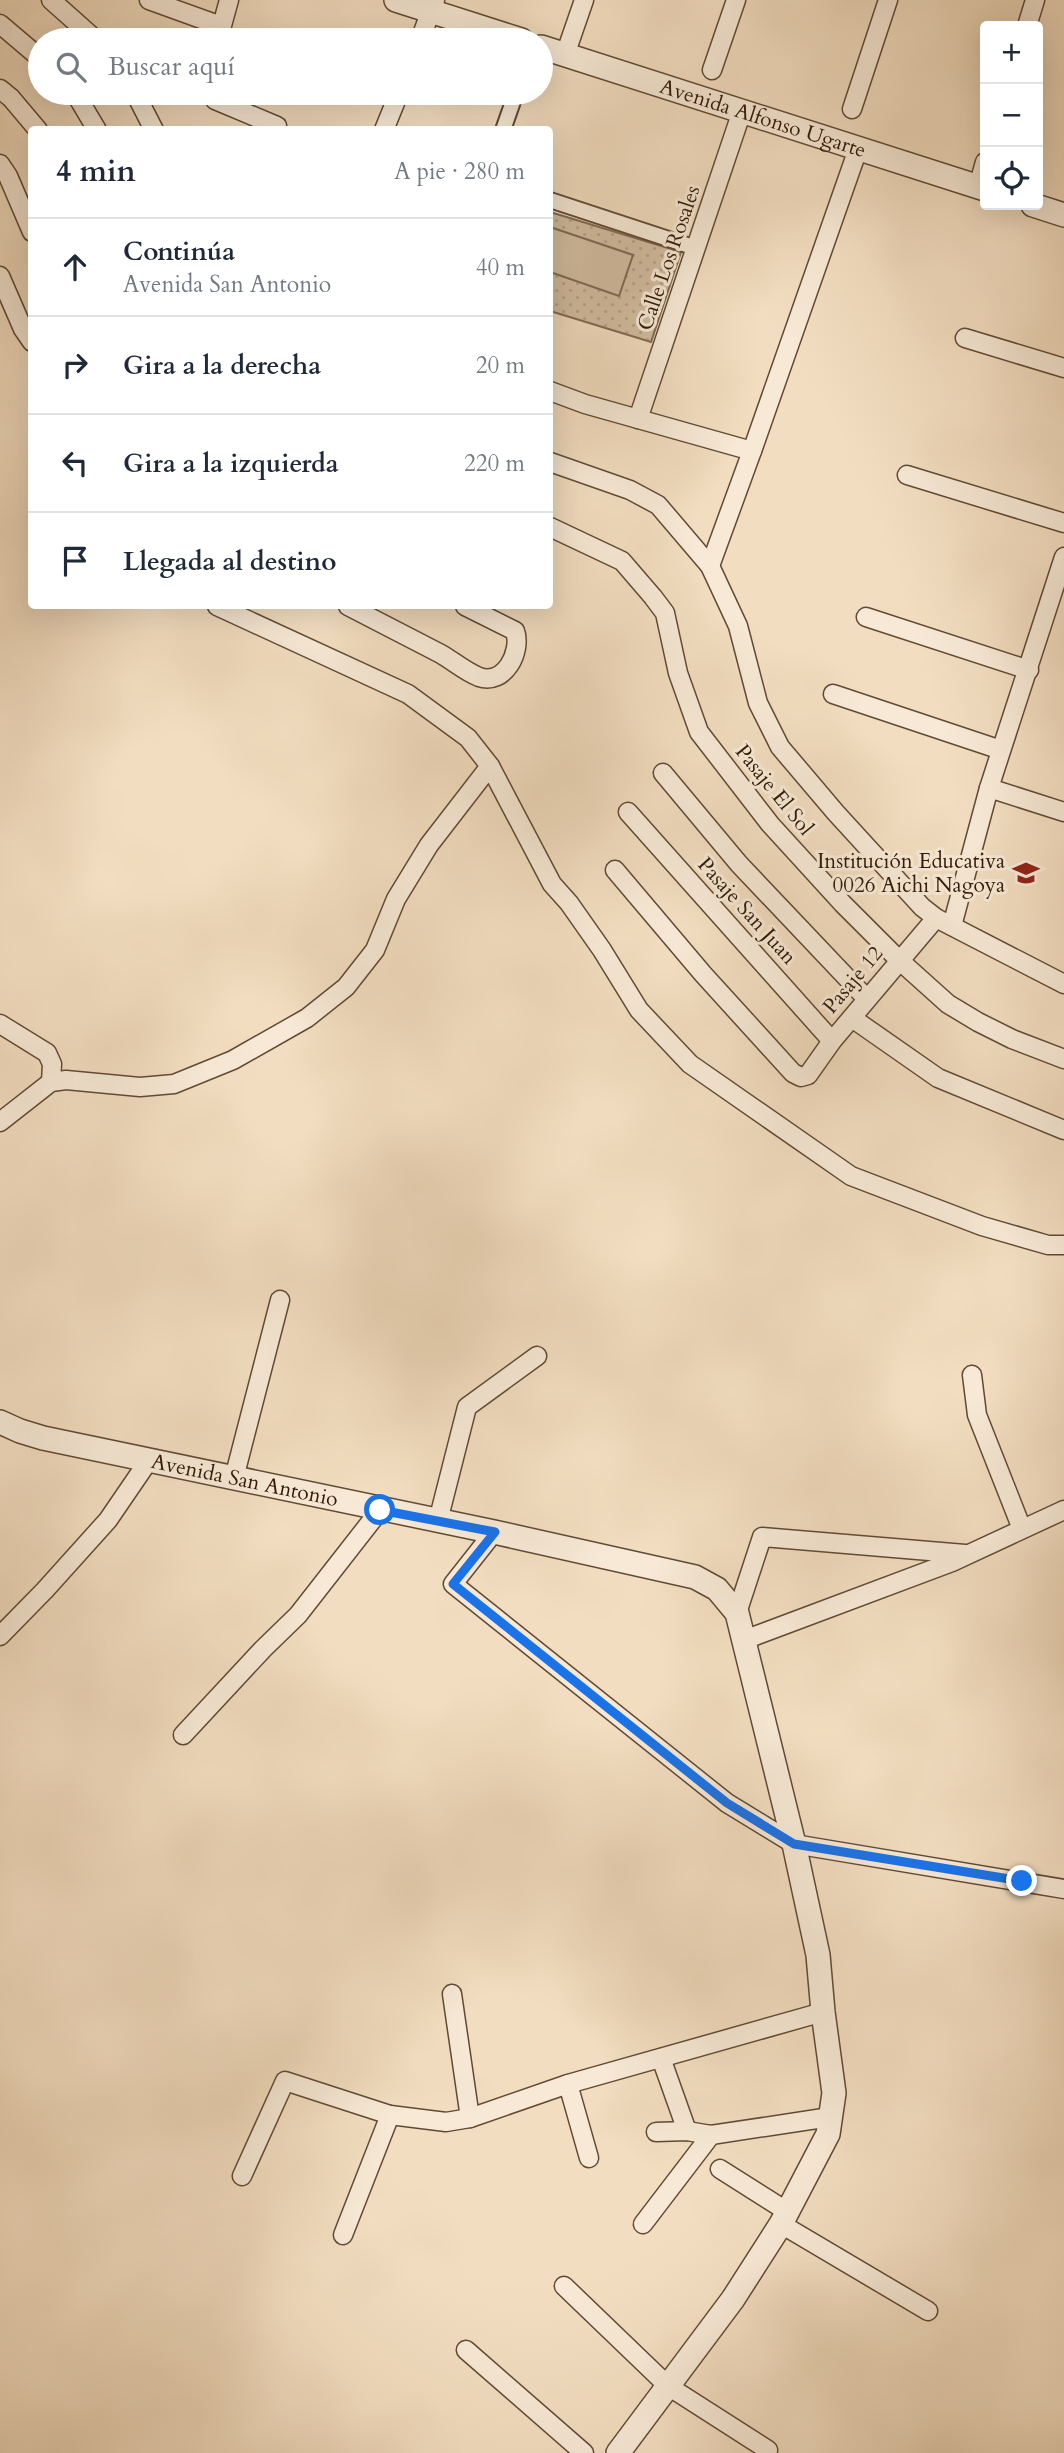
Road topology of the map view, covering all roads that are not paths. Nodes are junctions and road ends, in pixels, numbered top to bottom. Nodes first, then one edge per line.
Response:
1 (51, 0) edge
2 (149, 0) edge
3 (229, 0) edge
4 (396, 0) edge
5 (584, 0) edge
6 (736, 0) edge
7 (888, 0) edge
8 (1035, 0) edge
9 (433, 6) edge
10 (1029, 21) edge
11 (0, 24) edge
12 (82, 28) edge
13 (209, 28) edge
14 (221, 28) edge
15 (425, 28) edge
16 (490, 28) edge
17 (28, 48) edge
18 (553, 51) edge
19 (565, 55) junction
20 (712, 70) dead end
21 (0, 89) edge
22 (82, 105) edge
23 (141, 105) edge
24 (226, 105) edge
25 (394, 105) edge
26 (512, 105) edge
27 (852, 109) dead end
28 (742, 111) junction
29 (35, 126) edge
30 (95, 126) edge
31 (152, 126) edge
32 (274, 126) edge
33 (386, 126) edge
34 (504, 126) edge
35 (858, 149) junction
36 (0, 164) edge
37 (980, 188) edge
38 (553, 201) edge
39 (1043, 208) edge
40 (1064, 215) edge
41 (28, 223) edge
42 (696, 248) junction
43 (0, 276) edge
44 (28, 336) edge
45 (965, 338) dead end
46 (1064, 368) edge
47 (553, 392) edge
48 (638, 419) junction
49 (752, 451) junction
50 (553, 463) edge
51 (907, 475) dead end
52 (1064, 523) edge
53 (553, 528) edge
54 (1064, 557) edge
55 (710, 566) junction
56 (224, 609) edge
57 (354, 609) edge
58 (471, 609) edge
59 (866, 617) dead end
60 (1029, 670) junction
61 (833, 695) dead end
62 (1002, 750) junction
63 (490, 766) junction
64 (663, 773) dead end
65 (989, 788) junction
66 (628, 812) dead end
67 (1064, 812) edge
68 (615, 870) dead end
69 (944, 922) junction
70 (899, 960) junction
71 (1064, 984) edge
72 (867, 999) junction
73 (852, 1018) junction
74 (0, 1024) edge
75 (832, 1041) junction
76 (1064, 1059) edge
77 (51, 1082) junction
78 (0, 1122) edge
79 (1064, 1130) edge
80 (1064, 1245) edge
81 (280, 1300) dead end
82 (537, 1356) dead end
83 (972, 1375) dead end
84 (0, 1422) edge
85 (149, 1460) junction
86 (234, 1478) junction
87 (380, 1510) junction
88 (1064, 1510) edge
89 (438, 1521) junction
90 (1022, 1529) junction
91 (495, 1532) junction
92 (968, 1554) junction
93 (737, 1614) junction
94 (0, 1636) edge
95 (744, 1640) junction
96 (183, 1735) dead end
97 (794, 1844) junction
98 (1064, 1889) edge
99 (452, 1994) dead end
100 (823, 2012) junction
101 (661, 2057) junction
102 (568, 2084) junction
103 (390, 2115) junction
104 (830, 2117) junction
105 (470, 2118) junction
106 (687, 2131) junction
107 (656, 2132) dead end
108 (711, 2135) junction
109 (589, 2158) dead end
110 (720, 2169) dead end
111 (242, 2176) dead end
112 (784, 2218) junction
113 (643, 2224) dead end
114 (343, 2235) dead end
115 (564, 2286) dead end
116 (928, 2311) dead end
117 (466, 2350) dead end
118 (668, 2386) junction
119 (768, 2450) dead end
120 (584, 2453) edge
121 (618, 2453) edge

1 - 12 street
2 - 13 street
3 - 14 street
4 - 9 street
5 - 19 street
6 - 20 street
7 - 27 street
8 - 10 street
9 - 15 street
9 - 16 street
11 - 17 street
18 - 19 street, Avenida Alfonso Ugarte
19 - 28 street, Avenida Alfonso Ugarte
21 - 29 street
22 - 30 street
23 - 31 street
24 - 32 street
25 - 33 street
26 - 34 street
28 - 35 street, Avenida Alfonso Ugarte
28 - 42 street, Calle Los Rosales
35 - 37 street, Avenida Alfonso Ugarte
35 - 49 street
36 - 41 street
38 - 42 street
39 - 40 street
42 - 48 street, Calle Los Rosales
43 - 44 street
45 - 46 street
47 - 48 street
48 - 49 street
49 - 55 street
50 - 55 street
51 - 52 street
53 - 70 street, Pasaje El Sol
54 - 60 street
55 - 69 street
56 - 63 street
57 - 58 street
59 - 60 street
60 - 62 street
61 - 62 street
62 - 65 street
63 - 77 street
63 - 80 street
64 - 72 street
65 - 67 street
65 - 69 street
66 - 75 street, Pasaje San Juan
68 - 75 street, Pasaje 12
69 - 70 street, Pasaje 12
69 - 71 street
70 - 72 street, Pasaje 12
70 - 76 street, Pasaje El Sol
72 - 73 street, Pasaje 12
73 - 75 street, Pasaje 12
73 - 79 street
74 - 77 street
77 - 78 street
81 - 86 street
82 - 89 street
83 - 90 street
84 - 85 street, Avenida San Antonio
85 - 86 street, Avenida San Antonio
85 - 94 street
86 - 87 street, Avenida San Antonio
87 - 89 street, Avenida San Antonio
87 - 96 street
88 - 90 street
89 - 91 street, Avenida San Antonio
90 - 92 street
91 - 93 street, Avenida San Antonio
91 - 97 street
92 - 93 street
92 - 95 street
93 - 95 street
95 - 97 street
97 - 98 street
97 - 100 street
99 - 105 street
100 - 101 street
100 - 104 street
101 - 102 street
101 - 106 street
102 - 105 street
102 - 109 street
103 - 105 street
103 - 111 street
103 - 114 street
104 - 108 street
104 - 112 street
106 - 107 street
106 - 108 street
108 - 113 street
110 - 112 street
112 - 116 street
112 - 118 street
115 - 118 street
117 - 120 street
118 - 119 street
118 - 121 street

